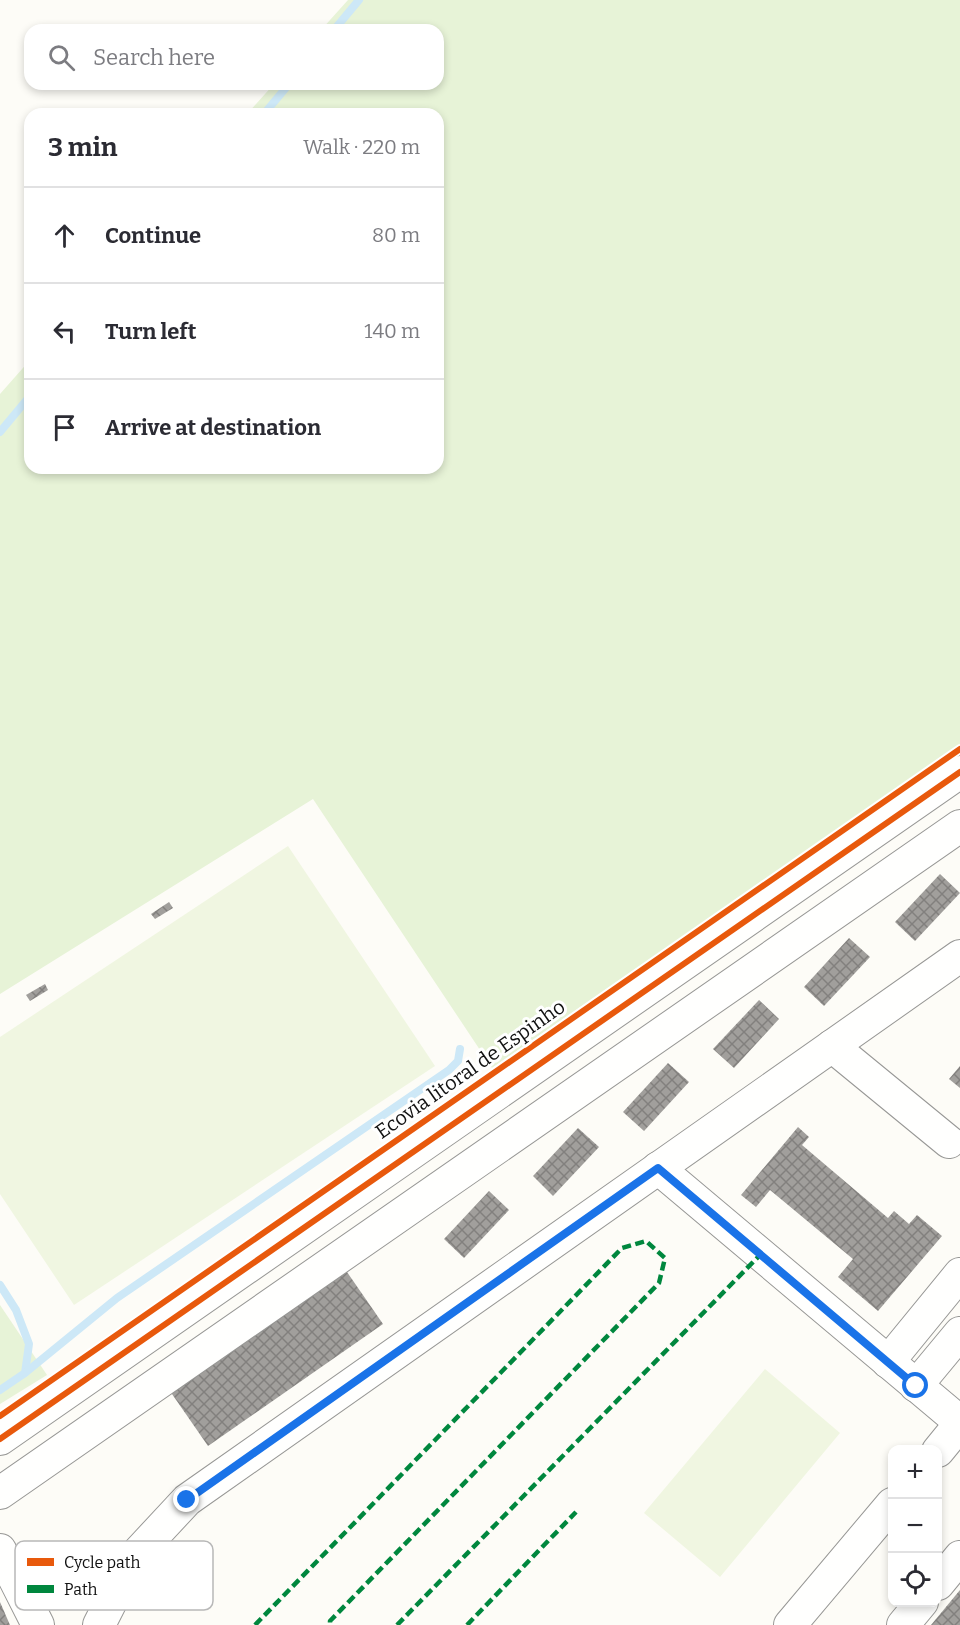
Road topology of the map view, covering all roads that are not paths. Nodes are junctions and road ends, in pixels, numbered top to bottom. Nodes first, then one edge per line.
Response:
1 (960, 772) edge
2 (960, 826) edge
3 (960, 956) edge
4 (832, 1046) junction
5 (949, 1142) dead end
6 (658, 1168) junction
7 (960, 1274) edge
8 (960, 1333) edge
9 (888, 1362) junction
10 (916, 1386) junction
11 (960, 1423) edge
12 (0, 1439) edge
13 (942, 1446) edge
14 (0, 1493) edge
15 (888, 1509) edge
16 (149, 1541) edge
17 (0, 1550) edge
18 (960, 1557) edge
19 (942, 1579) edge
20 (15, 1580) edge
21 (918, 1607) edge
22 (30, 1610) edge
23 (107, 1610) edge
24 (38, 1625) edge
25 (99, 1625) edge
26 (790, 1625) edge
27 (903, 1625) edge

1 - 12 street
2 - 14 street
3 - 4 street
4 - 5 street
4 - 6 street
6 - 9 street
6 - 16 street
7 - 9 street
8 - 10 street
9 - 10 street
10 - 11 street
11 - 13 street
15 - 26 street
17 - 20 street
18 - 19 street
21 - 27 street
22 - 24 street
23 - 25 street

